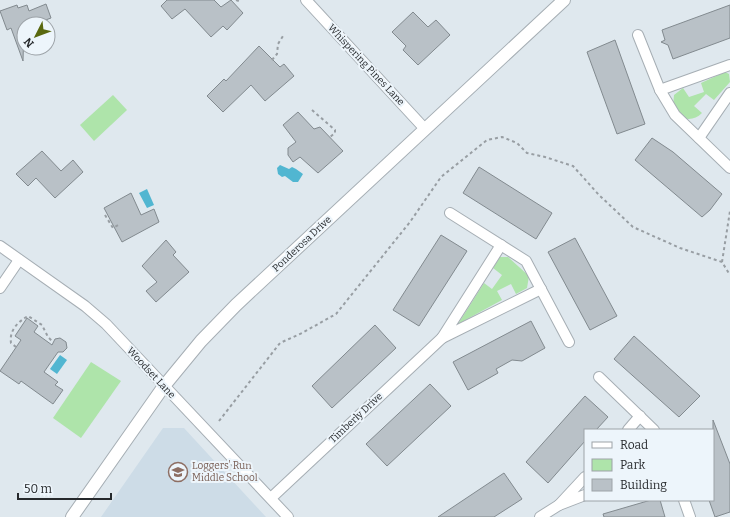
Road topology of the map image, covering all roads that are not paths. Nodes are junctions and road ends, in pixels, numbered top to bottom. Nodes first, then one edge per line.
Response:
1 (306, 0) edge
2 (564, 0) edge
3 (638, 35) dead end
4 (730, 66) edge
5 (660, 90) junction
6 (730, 93) edge
7 (425, 129) junction
8 (699, 138) junction
9 (730, 168) edge
10 (450, 213) dead end
11 (501, 245) junction
12 (0, 246) edge
13 (20, 260) junction
14 (0, 288) edge
15 (541, 289) junction
16 (442, 338) junction
17 (569, 342) dead end
18 (599, 378) dead end
19 (164, 386) junction
20 (640, 416) junction
21 (629, 429) edge
22 (653, 429) edge
23 (584, 478) edge
24 (584, 496) edge
25 (270, 498) junction
26 (684, 501) edge
27 (559, 505) junction
28 (72, 517) edge
29 (288, 517) edge
30 (540, 517) edge
31 (690, 517) edge

1 - 7 street, Whispering Pines Lane
2 - 7 street, Ponderosa Drive
3 - 5 street
4 - 5 street
5 - 8 street
6 - 8 street
7 - 19 street, Ponderosa Drive
8 - 9 street
10 - 11 street
11 - 15 street
11 - 16 street, Timberly Drive
12 - 13 street, Woodset Lane
13 - 14 street
13 - 19 street, Woodset Lane
15 - 16 street, Timberly Drive
15 - 17 street
16 - 25 street, Timberly Drive
18 - 20 street
19 - 25 street, Woodset Lane
19 - 28 street, Ponderosa Drive
20 - 21 street
20 - 22 street
23 - 27 street
24 - 27 street
25 - 29 street, Woodset Lane
26 - 31 street
27 - 30 street

